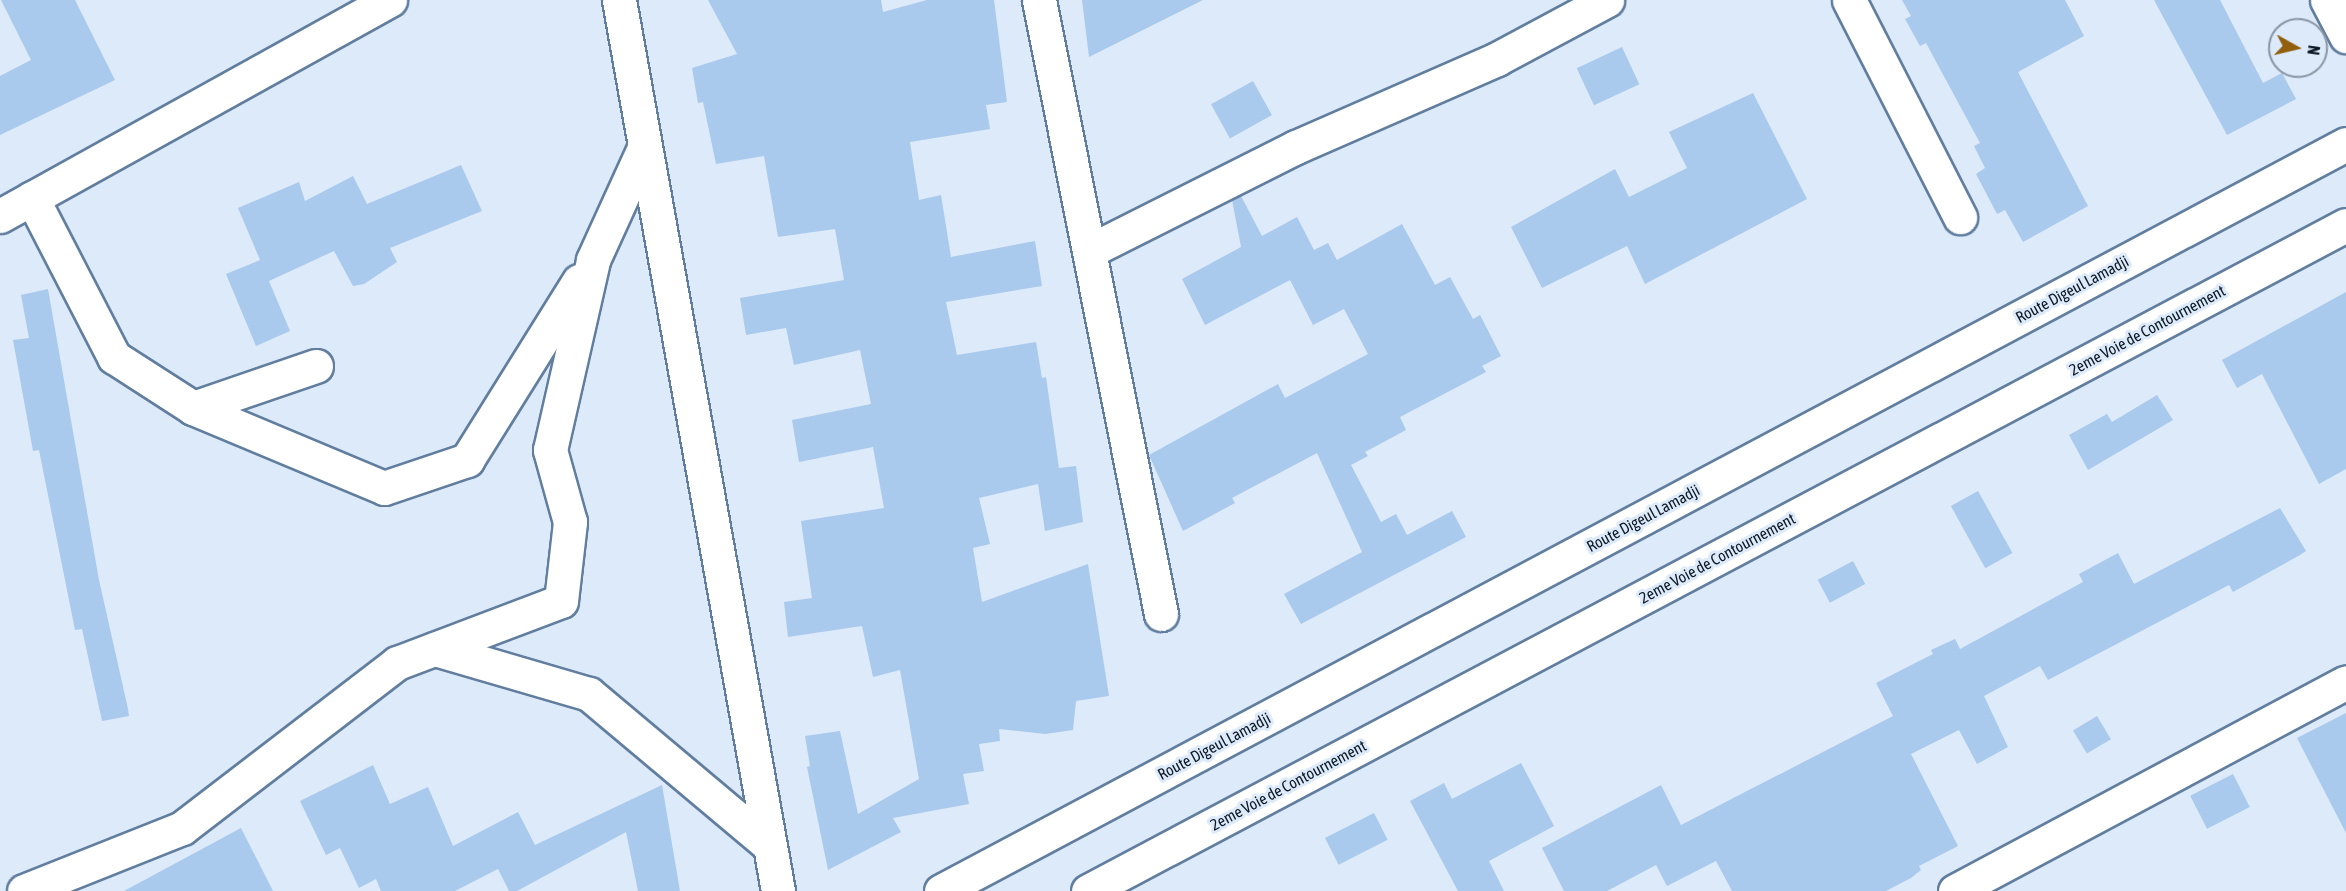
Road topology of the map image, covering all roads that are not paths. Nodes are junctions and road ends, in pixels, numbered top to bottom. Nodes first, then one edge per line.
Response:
1 (390, 0) edge
2 (1039, 0) edge
3 (1607, 0) edge
4 (1849, 0) edge
5 (2327, 0) edge
6 (626, 4) edge
7 (2346, 36) edge
8 (2346, 144) edge
9 (644, 148) junction
10 (32, 198) junction
11 (0, 216) edge
12 (1960, 216) dead end
13 (2346, 225) edge
14 (1090, 250) junction
15 (592, 260) junction
16 (316, 366) dead end
17 (193, 408) junction
18 (1161, 614) dead end
19 (435, 649) junction
20 (2346, 682) edge
21 (768, 844) junction
22 (24, 891) edge
23 (778, 891) edge
24 (941, 891) edge
25 (1088, 891) edge
26 (1955, 891) edge

1 - 10 street
2 - 14 street
3 - 14 street
4 - 12 street
5 - 7 street
6 - 9 street
8 - 24 street, Route Digeul Lamadji
9 - 15 street
9 - 21 street
10 - 11 street
10 - 17 street
13 - 25 street, 2eme Voie de Contournement
14 - 18 street
15 - 17 street
15 - 19 street
16 - 17 street
19 - 21 street
19 - 22 street
20 - 26 street
21 - 23 street

